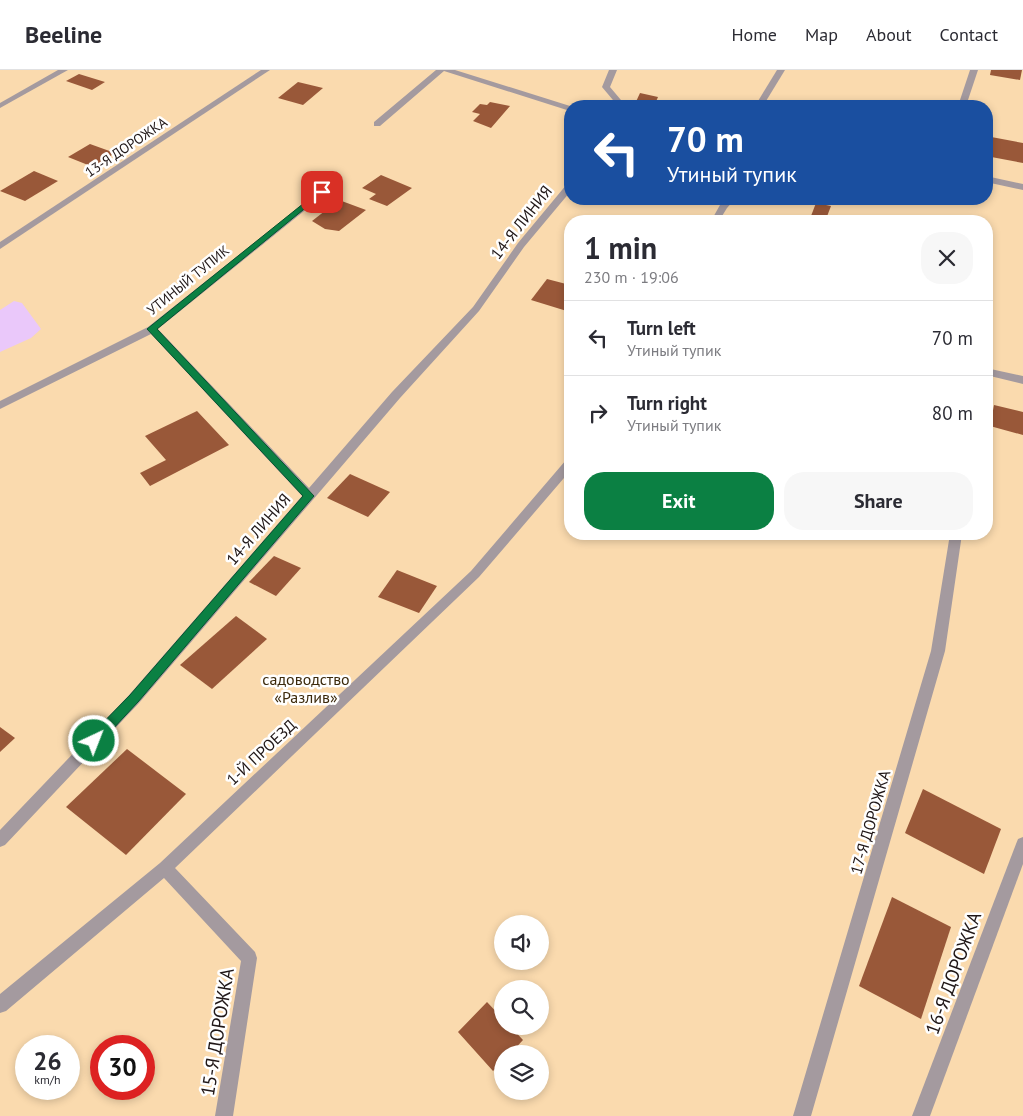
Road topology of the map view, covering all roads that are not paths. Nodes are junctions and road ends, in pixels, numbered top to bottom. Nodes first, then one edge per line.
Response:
1 (64, 70) edge
2 (266, 70) edge
3 (441, 70) edge
4 (447, 70) edge
5 (613, 70) edge
6 (781, 70) edge
7 (974, 70) edge
8 (617, 100) edge
9 (763, 100) edge
10 (964, 100) edge
11 (0, 106) edge
12 (564, 107) edge
13 (377, 124) dead end
14 (337, 180) dead end
15 (993, 181) edge
16 (1023, 187) edge
17 (564, 193) edge
18 (0, 246) edge
19 (152, 329) junction
20 (993, 373) edge
21 (1023, 380) edge
22 (0, 405) edge
23 (564, 470) edge
24 (309, 496) junction
25 (955, 540) edge
26 (0, 840) edge
27 (1023, 844) edge
28 (165, 868) junction
29 (0, 1005) edge
30 (224, 1116) edge
31 (802, 1116) edge
32 (921, 1116) edge

1 - 11 street
2 - 18 street, 13-Я ДОРОЖКА
3 - 13 street
4 - 12 street
5 - 8 street
6 - 9 street
7 - 10 street
14 - 19 street, УТИНЫЙ ТУПИК
15 - 16 street
17 - 24 street, 14-Я ЛИНИЯ
19 - 22 street, УТИНЫЙ ТУПИК
19 - 24 street, УТИНЫЙ ТУПИК
20 - 21 street
23 - 28 street, 1-Й ПРОЕЗД
24 - 26 street, 14-Я ЛИНИЯ
25 - 31 street, 17-Я ДОРОЖКА
27 - 32 street, 16-Я ДОРОЖКА
28 - 29 street, 1-Й ПРОЕЗД
28 - 30 street, 15-Я ДОРОЖКА

